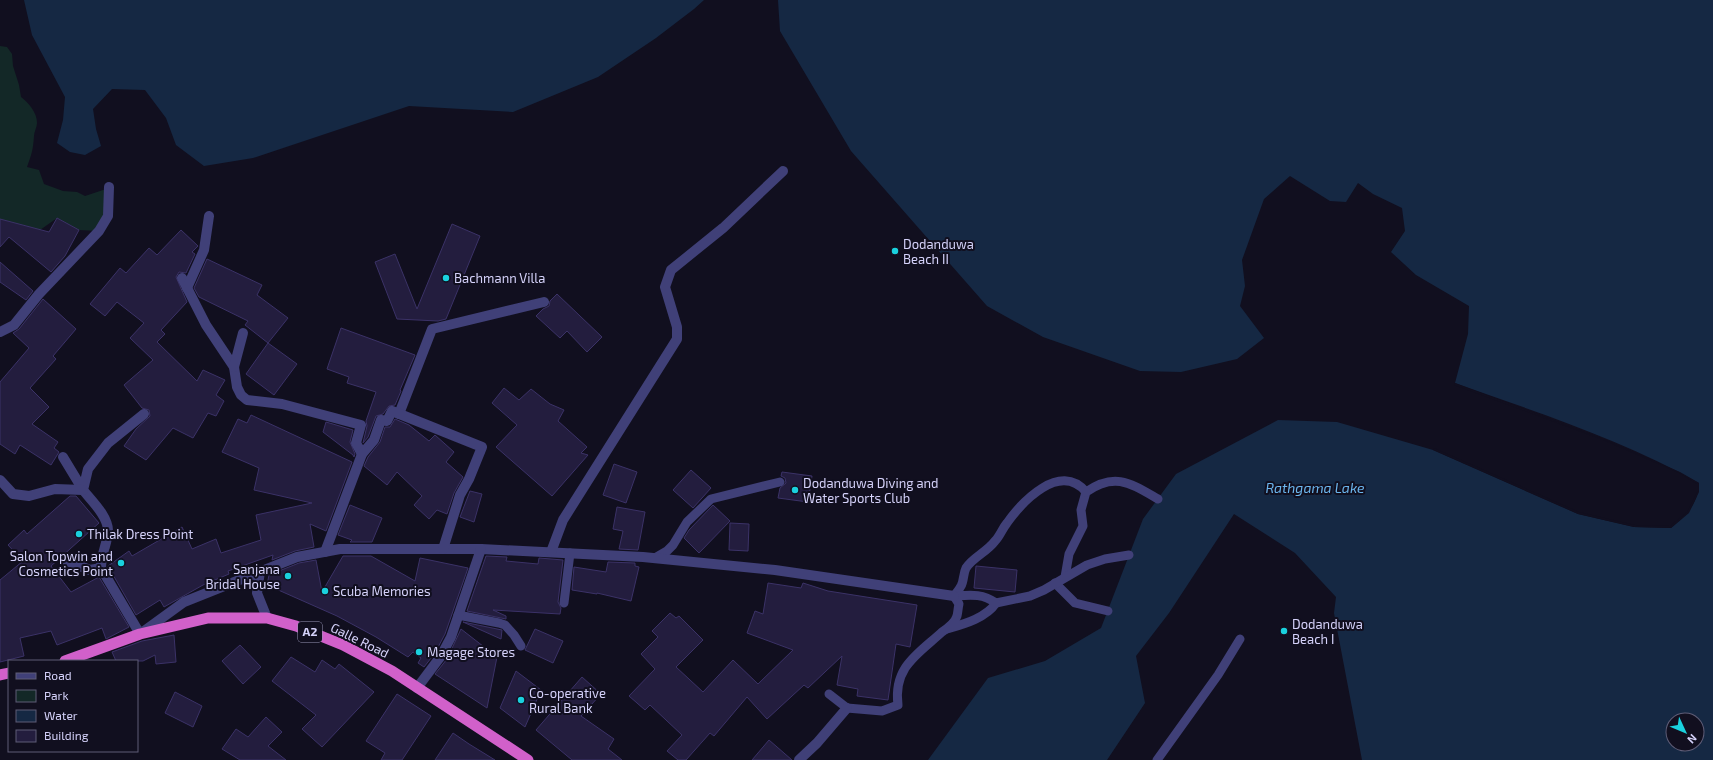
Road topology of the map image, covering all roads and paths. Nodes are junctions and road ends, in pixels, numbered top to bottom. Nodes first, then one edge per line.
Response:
1 (783, 171) dead end
2 (109, 187) dead end
3 (209, 216) dead end
4 (182, 278) dead end
5 (188, 288) junction
6 (544, 302) dead end
7 (0, 332) edge
8 (243, 333) dead end
9 (234, 367) junction
10 (144, 414) dead end
11 (399, 414) junction
12 (362, 454) junction
13 (63, 457) dead end
14 (0, 480) edge
15 (780, 482) dead end
16 (83, 490) junction
17 (1086, 492) junction
18 (1158, 499) dead end
19 (443, 549) junction
20 (481, 549) junction
21 (325, 552) junction
22 (551, 552) junction
23 (570, 553) junction
24 (1129, 555) dead end
25 (655, 558) junction
26 (65, 560) dead end
27 (101, 568) junction
28 (260, 571) junction
29 (1065, 577) junction
30 (1055, 584) junction
31 (954, 596) junction
32 (564, 603) dead end
33 (996, 603) junction
34 (1108, 611) dead end
35 (458, 616) junction
36 (267, 618) junction
37 (945, 630) junction
38 (140, 634) junction
39 (1240, 639) dead end
40 (521, 646) dead end
41 (68, 660) edge
42 (417, 688) junction
43 (829, 694) dead end
44 (847, 708) junction
45 (528, 760) edge
46 (799, 760) edge
47 (1157, 760) edge

1 - 22 street
2 - 7 street
3 - 5 street
4 - 5 street
5 - 9 street
6 - 11 street
8 - 9 street
9 - 12 street
10 - 16 street
11 - 12 street
11 - 19 street
12 - 21 street
13 - 16 street
14 - 16 street
15 - 25 lane
16 - 27 street
17 - 18 lane
17 - 29 lane
17 - 31 lane
19 - 20 street
19 - 21 street
20 - 22 street
20 - 35 street
21 - 28 street
22 - 23 street
23 - 25 street
23 - 32 lane
24 - 29 lane
25 - 31 street
26 - 27 street
27 - 38 street
28 - 36 street
28 - 38 street
29 - 30 lane
30 - 33 lane
30 - 34 lane
31 - 33 lane
31 - 37 lane
33 - 37 lane
35 - 40 lane
35 - 42 street
36 - 38 highway, Galle Road / A2
36 - 42 highway, Galle Road / A2
37 - 44 lane
38 - 41 highway, Galle Road / A2
39 - 47 lane
42 - 45 highway, Galle Road / A2
43 - 44 lane
44 - 46 street

